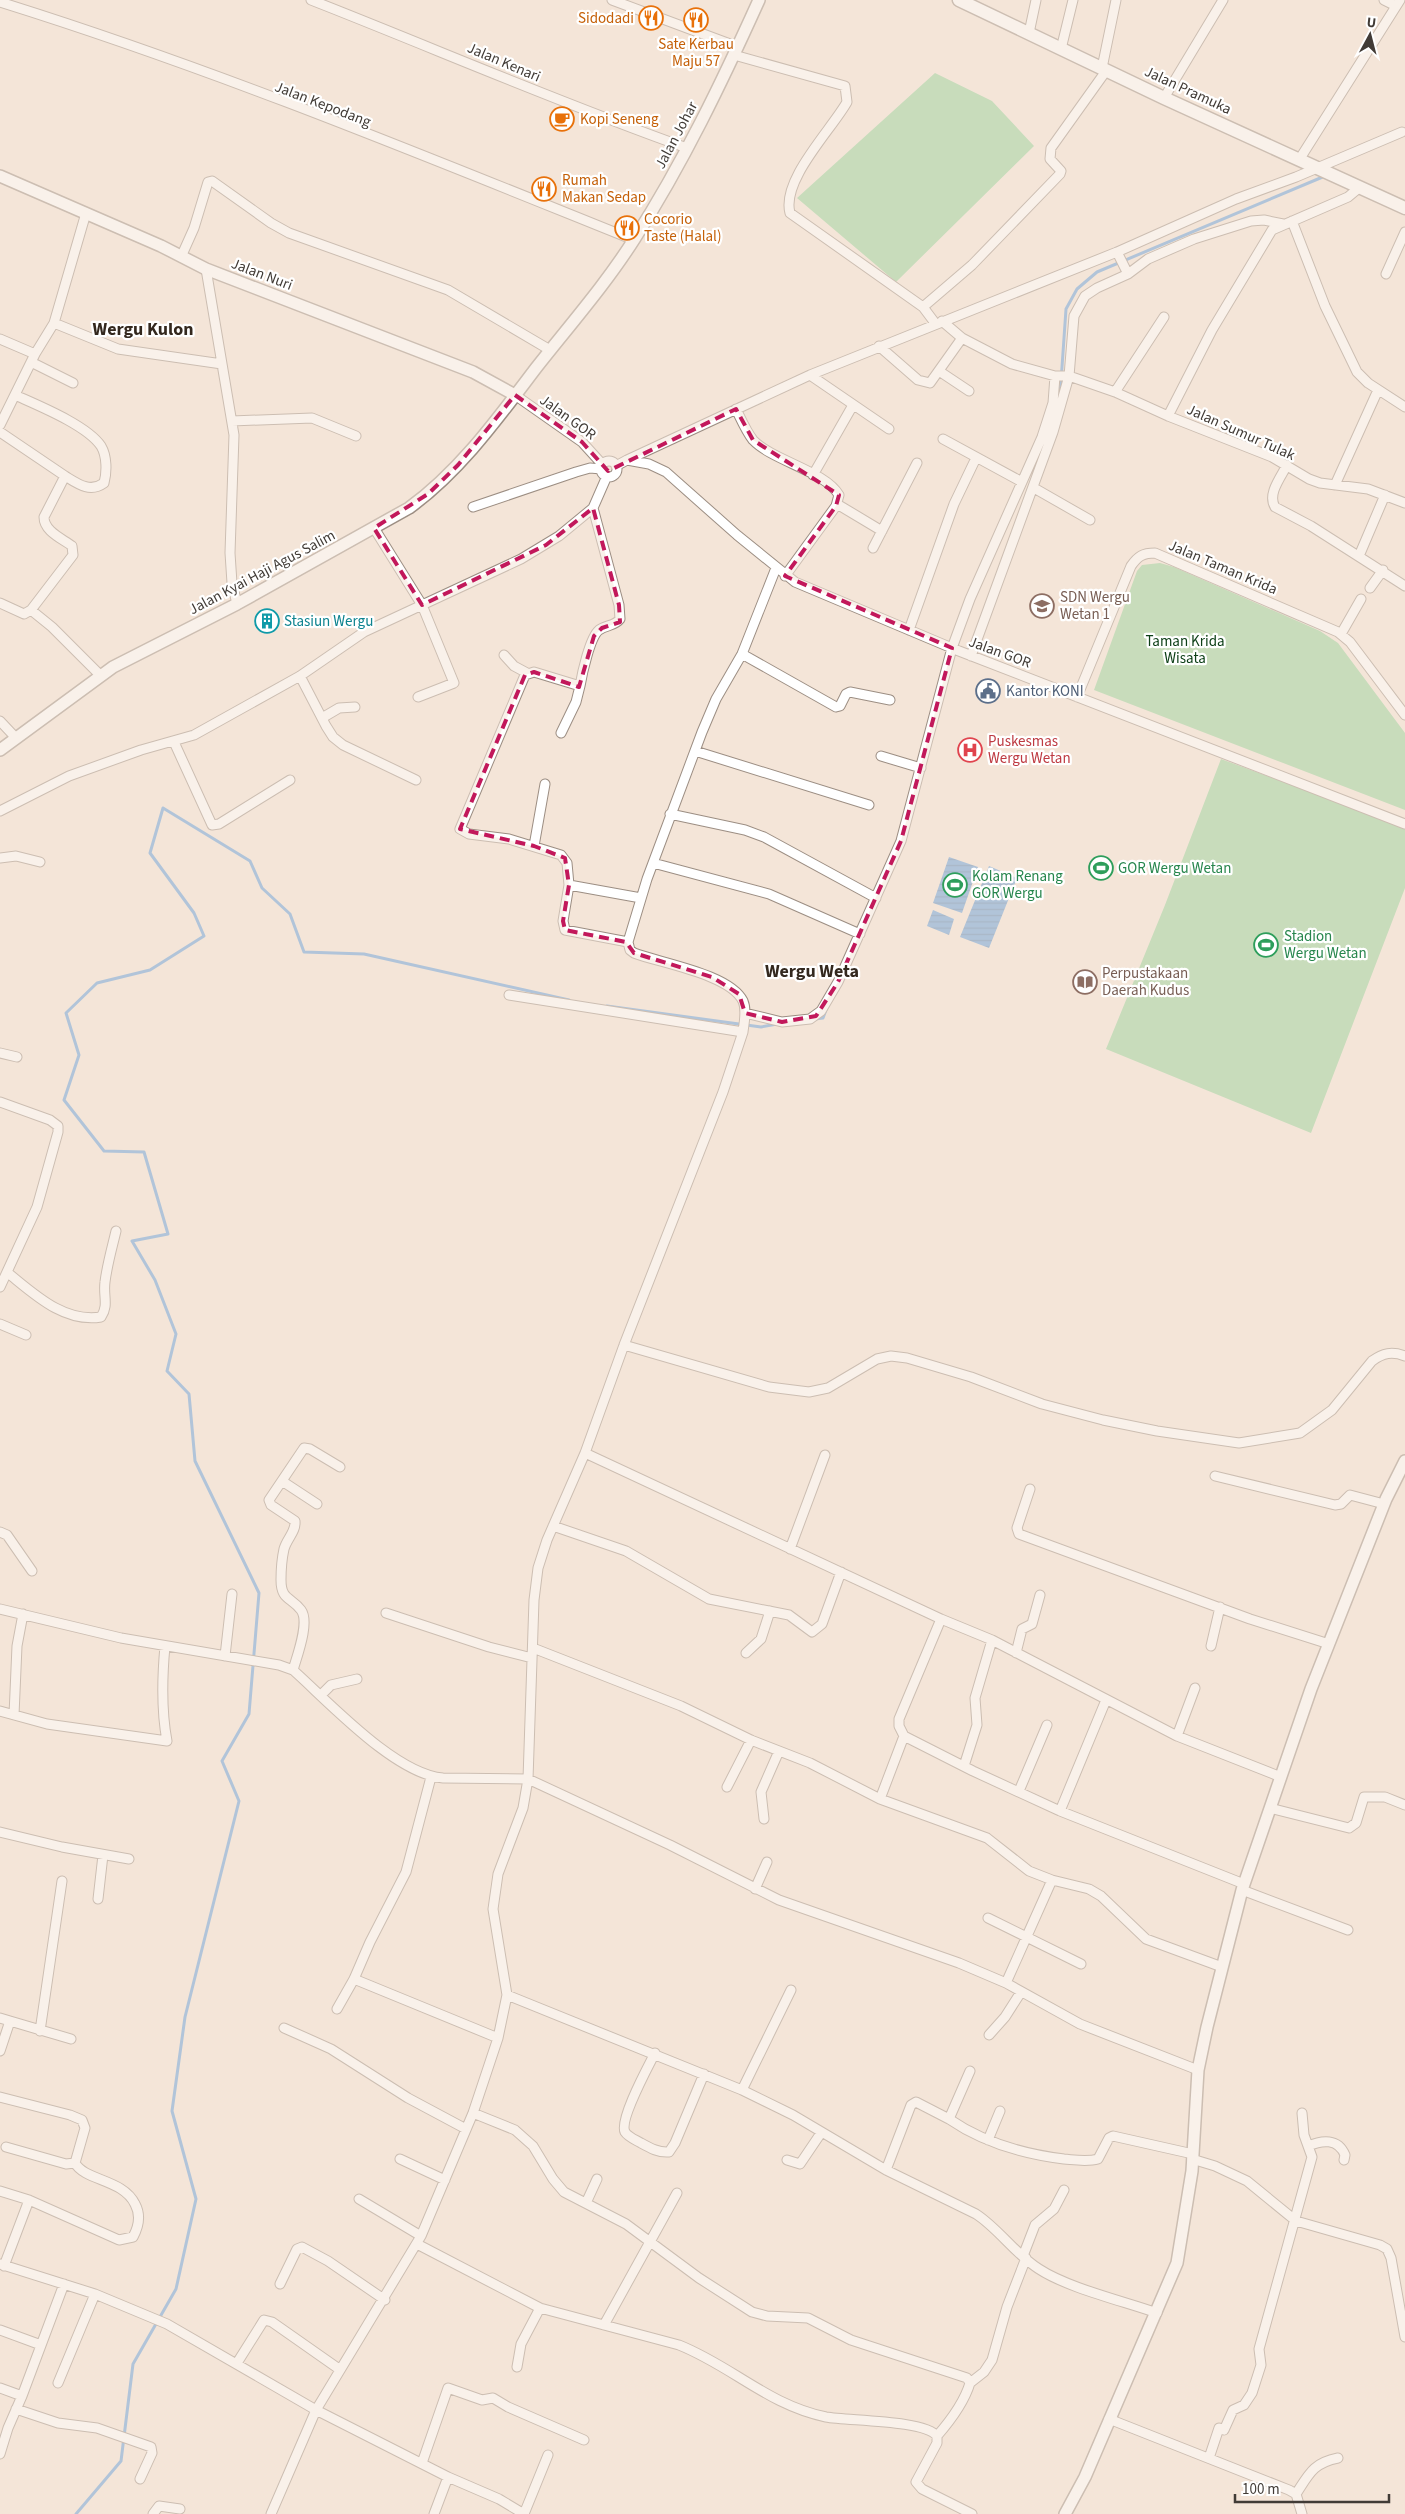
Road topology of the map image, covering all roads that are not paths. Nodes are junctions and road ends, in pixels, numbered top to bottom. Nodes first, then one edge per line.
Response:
1 (311, 0) edge
2 (612, 0) edge
3 (759, 0) edge
4 (959, 0) edge
5 (1036, 0) edge
6 (1073, 0) edge
7 (1116, 0) edge
8 (1223, 0) edge
9 (1384, 0) edge
10 (0, 2) edge
11 (627, 2) edge
12 (1398, 3) edge
13 (1029, 33) junction
14 (1061, 49) junction
15 (736, 51) junction
16 (1104, 69) junction
17 (1164, 98) junction
18 (1402, 132) dead end
19 (687, 148) junction
20 (1299, 160) junction
21 (1315, 168) junction
22 (0, 176) edge
23 (1360, 187) junction
24 (1405, 208) edge
25 (86, 214) junction
26 (1290, 222) junction
27 (1405, 232) edge
28 (634, 240) junction
29 (1118, 254) junction
30 (181, 257) junction
31 (206, 269) junction
32 (1127, 273) junction
33 (1386, 274) dead end
34 (922, 307) junction
35 (1164, 317) dead end
36 (939, 322) junction
37 (54, 323) junction
38 (962, 338) junction
39 (0, 339) edge
40 (879, 346) junction
41 (550, 350) junction
42 (33, 358) junction
43 (222, 364) junction
44 (939, 371) junction
45 (810, 375) junction
46 (1062, 376) junction
47 (73, 383) dead end
48 (1378, 390) junction
49 (969, 391) dead end
50 (1115, 392) junction
51 (15, 395) junction
52 (515, 395) junction
53 (853, 405) junction
54 (1405, 407) edge
55 (736, 409) junction
56 (1168, 416) junction
57 (232, 421) junction
58 (0, 425) edge
59 (888, 429) dead end
60 (0, 432) edge
61 (356, 436) dead end
62 (943, 439) dead end
63 (976, 458) junction
64 (627, 460) junction
65 (917, 463) dead end
66 (1287, 465) junction
67 (603, 470) junction
68 (813, 475) junction
69 (66, 476) junction
70 (1022, 482) junction
71 (1335, 485) junction
72 (1034, 488) junction
73 (1385, 495) junction
74 (1405, 503) edge
75 (837, 504) junction
76 (473, 507) dead end
77 (593, 508) junction
78 (1090, 520) dead end
79 (374, 528) junction
80 (882, 531) junction
81 (873, 548) dead end
82 (1359, 556) junction
83 (776, 568) junction
84 (1383, 570) junction
85 (785, 576) junction
86 (1405, 586) edge
87 (1370, 588) dead end
88 (1361, 599) dead end
89 (0, 603) edge
90 (237, 604) junction
91 (422, 605) junction
92 (31, 610) junction
93 (909, 630) junction
94 (1341, 634) junction
95 (955, 650) junction
96 (742, 654) junction
97 (504, 655) dead end
98 (971, 656) junction
99 (527, 673) junction
100 (101, 676) junction
101 (300, 676) junction
102 (580, 686) junction
103 (1077, 696) junction
104 (418, 697) dead end
105 (890, 700) dead end
106 (355, 708) dead end
107 (1405, 715) edge
108 (322, 718) junction
109 (0, 721) edge
110 (561, 733) dead end
111 (16, 738) junction
112 (174, 742) junction
113 (0, 750) edge
114 (695, 751) junction
115 (881, 756) dead end
116 (921, 768) junction
117 (290, 780) dead end
118 (416, 780) dead end
119 (545, 784) dead end
120 (869, 805) dead end
121 (0, 811) edge
122 (670, 814) junction
123 (1405, 824) edge
124 (534, 846) junction
125 (0, 858) edge
126 (40, 862) dead end
127 (653, 863) junction
128 (569, 885) junction
129 (640, 898) junction
130 (876, 898) junction
131 (860, 934) junction
132 (628, 942) junction
133 (508, 995) dead end
134 (745, 1015) junction
135 (743, 1030) junction
136 (0, 1053) edge
137 (17, 1057) dead end
138 (0, 1102) edge
139 (116, 1232) dead end
140 (8, 1273) junction
141 (0, 1287) edge
142 (0, 1324) edge
143 (26, 1335) dead end
144 (624, 1345) junction
145 (1405, 1356) edge
146 (584, 1453) junction
147 (825, 1454) dead end
148 (1405, 1461) edge
149 (340, 1467) dead end
150 (1215, 1476) dead end
151 (1400, 1481) edge
152 (282, 1482) junction
153 (1030, 1489) dead end
154 (317, 1504) dead end
155 (1384, 1504) junction
156 (553, 1526) junction
157 (0, 1532) edge
158 (790, 1549) junction
159 (32, 1571) dead end
160 (841, 1572) junction
161 (232, 1594) dead end
162 (1040, 1595) dead end
163 (1220, 1607) junction
164 (0, 1609) edge
165 (770, 1611) junction
166 (386, 1613) dead end
167 (23, 1614) junction
168 (941, 1619) junction
169 (992, 1640) junction
170 (1329, 1644) junction
171 (165, 1646) junction
172 (1211, 1646) dead end
173 (533, 1648) junction
174 (1016, 1653) junction
175 (746, 1654) dead end
176 (225, 1656) junction
177 (532, 1658) junction
178 (293, 1670) junction
179 (357, 1679) dead end
180 (1195, 1688) dead end
181 (321, 1694) junction
182 (1106, 1700) junction
183 (0, 1711) edge
184 (14, 1715) junction
185 (1047, 1725) dead end
186 (904, 1736) junction
187 (1177, 1736) junction
188 (751, 1740) junction
189 (779, 1752) junction
190 (964, 1766) junction
191 (431, 1777) junction
192 (1281, 1777) junction
193 (528, 1779) junction
194 (727, 1787) dead end
195 (1019, 1791) junction
196 (880, 1799) junction
197 (1405, 1804) edge
198 (1270, 1808) junction
199 (1060, 1811) junction
200 (764, 1818) dead end
201 (0, 1832) edge
202 (104, 1855) junction
203 (129, 1859) dead end
204 (767, 1862) dead end
205 (1052, 1880) junction
206 (62, 1881) dead end
207 (1243, 1887) junction
208 (755, 1889) junction
209 (98, 1899) dead end
210 (988, 1918) dead end
211 (1348, 1930) dead end
212 (1029, 1936) junction
213 (1080, 1964) dead end
214 (1222, 1967) junction
215 (354, 1979) junction
216 (1006, 1984) junction
217 (791, 1990) dead end
218 (1021, 1992) junction
219 (507, 1995) junction
220 (337, 2009) dead end
221 (0, 2018) edge
222 (10, 2021) junction
223 (284, 2028) dead end
224 (40, 2031) junction
225 (989, 2035) dead end
226 (498, 2038) junction
227 (71, 2039) dead end
228 (0, 2050) edge
229 (654, 2053) junction
230 (1198, 2070) junction
231 (970, 2071) dead end
232 (704, 2074) junction
233 (742, 2090) junction
234 (0, 2097) edge
235 (1000, 2111) dead end
236 (473, 2113) junction
237 (1302, 2113) dead end
238 (949, 2119) junction
239 (466, 2130) junction
240 (821, 2133) junction
241 (988, 2140) junction
242 (1308, 2146) junction
243 (6, 2147) dead end
244 (1192, 2156) junction
245 (400, 2159) dead end
246 (787, 2160) dead end
247 (1344, 2160) dead end
248 (75, 2163) junction
249 (886, 2170) junction
250 (597, 2178) dead end
251 (445, 2180) junction
252 (1064, 2190) dead end
253 (0, 2191) edge
254 (677, 2193) dead end
255 (359, 2199) dead end
256 (29, 2200) junction
257 (586, 2204) junction
258 (1296, 2221) junction
259 (419, 2240) junction
260 (649, 2240) junction
261 (1024, 2257) junction
262 (2, 2265) edge
263 (64, 2284) junction
264 (280, 2284) dead end
265 (96, 2294) junction
266 (385, 2300) junction
267 (540, 2308) junction
268 (1157, 2313) junction
269 (604, 2325) junction
270 (0, 2330) edge
271 (1405, 2337) edge
272 (41, 2346) junction
273 (237, 2363) junction
274 (517, 2367) dead end
275 (339, 2369) junction
276 (58, 2383) dead end
277 (970, 2383) junction
278 (0, 2388) edge
279 (22, 2396) junction
280 (16, 2409) junction
281 (316, 2410) junction
282 (1109, 2419) junction
283 (4, 2427) edge
284 (937, 2436) junction
285 (584, 2440) dead end
286 (0, 2454) edge
287 (548, 2455) dead end
288 (1209, 2458) junction
289 (1338, 2458) dead end
290 (422, 2463) junction
291 (448, 2477) junction
292 (140, 2480) dead end
293 (1296, 2494) junction
294 (180, 2510) dead end
295 (1300, 2512) edge
296 (153, 2514) edge
297 (271, 2514) edge
298 (434, 2514) edge
299 (524, 2514) edge
300 (972, 2514) edge
301 (1065, 2514) edge

1 - 19 street, Jalan Kenari
2 - 11 street
3 - 15 street, Jalan Johar
4 - 13 main road, Jalan Pramuka
5 - 13 street
6 - 14 street
7 - 16 street
8 - 17 street
9 - 12 street
10 - 28 street, Jalan Kepodang
11 - 15 street
12 - 20 street
13 - 14 main road, Jalan Pramuka
14 - 16 main road, Jalan Pramuka
15 - 19 street, Jalan Johar
15 - 34 street, Jalan Sumur Tulak
16 - 17 main road, Jalan Pramuka
16 - 34 street
17 - 20 main road, Jalan Pramuka
18 - 21 street
19 - 28 street, Jalan Johar
20 - 21 main road, Jalan Pramuka
21 - 23 main road, Jalan Pramuka
21 - 29 street
22 - 25 street, Jalan Nuri
23 - 24 main road, Jalan Pramuka
23 - 26 street
25 - 30 street, Jalan Nuri
25 - 37 street
26 - 32 street
26 - 48 street
26 - 56 street
27 - 33 street
28 - 41 street, Jalan Johar
29 - 32 street
29 - 36 street
30 - 31 street, Jalan Nuri
30 - 41 street
31 - 43 street
31 - 52 street, Jalan Nuri
32 - 46 street
34 - 36 street, Jalan Sumur Tulak
35 - 50 street
36 - 38 street, Jalan Sumur Tulak
36 - 40 street
37 - 42 street
37 - 43 street
38 - 44 street
38 - 46 street, Jalan Sumur Tulak
39 - 42 street
40 - 44 street
40 - 45 street
41 - 52 street, Jalan Johar
42 - 47 street
42 - 51 street
43 - 57 street
44 - 49 street
45 - 53 street
45 - 55 street
46 - 50 street, Jalan Sumur Tulak
46 - 70 street
46 - 72 street
48 - 54 street
48 - 71 street
50 - 56 street, Jalan Sumur Tulak
51 - 58 street
51 - 69 street
52 - 67 street, Jalan GOR
52 - 79 street, Jalan Kyai Haji Agus Salim
53 - 59 street
53 - 68 street
55 - 64 street
55 - 68 street
56 - 66 street, Jalan Sumur Tulak
57 - 61 street
57 - 90 street
60 - 69 street
62 - 63 street
63 - 70 street
63 - 93 street
64 - 67 street
64 - 83 street, Jalan GOR
65 - 80 street
66 - 71 street, Jalan Sumur Tulak
66 - 82 street
67 - 76 street
67 - 77 street
68 - 75 street
69 - 92 street
70 - 95 street
71 - 73 street, Jalan Sumur Tulak
72 - 78 street
72 - 98 street
73 - 74 street, Jalan Sumur Tulak
73 - 82 street
75 - 80 street
75 - 85 street
77 - 91 street
77 - 102 street
79 - 90 street, Jalan Kyai Haji Agus Salim
79 - 91 street
80 - 81 street
82 - 84 street
83 - 85 street, Jalan GOR
83 - 96 street
84 - 86 street
84 - 87 street
85 - 93 street, Jalan GOR
88 - 94 street
89 - 92 street
90 - 100 street, Jalan Kyai Haji Agus Salim
91 - 101 street
91 - 104 street
92 - 100 street
93 - 95 street, Jalan GOR
94 - 103 street, Jalan Taman Krida
94 - 107 street, Jalan Taman Krida
95 - 98 street, Jalan GOR
95 - 116 street
96 - 105 street
96 - 114 street
97 - 99 street
98 - 103 street, Jalan GOR
99 - 102 street
99 - 124 street
100 - 111 street, Jalan Kyai Haji Agus Salim
101 - 108 street
101 - 112 street
102 - 110 street
103 - 123 street, Jalan GOR
106 - 108 street
108 - 118 street
109 - 111 street
111 - 113 street, Jalan Kyai Haji Agus Salim
112 - 117 street
112 - 121 street
114 - 120 street
114 - 122 street
115 - 116 street
116 - 130 street
119 - 124 street
122 - 127 street
122 - 130 street
124 - 128 street
125 - 126 street
127 - 129 street
127 - 131 street
128 - 129 street
128 - 132 street
129 - 132 street
130 - 131 street
131 - 134 street
132 - 134 street
133 - 135 street
134 - 135 street
135 - 144 street
136 - 137 street
138 - 140 street
139 - 140 street
140 - 141 street
142 - 143 street
144 - 145 street
144 - 146 street
146 - 156 street
146 - 158 street
147 - 158 street
148 - 151 street
149 - 152 street
150 - 155 street
151 - 155 street
152 - 154 street
152 - 178 street
153 - 163 street
155 - 170 street
156 - 165 street
156 - 173 street
157 - 159 street
158 - 160 street
160 - 165 street
160 - 168 street
161 - 176 street
162 - 174 street
163 - 170 street
163 - 172 street
164 - 167 street
165 - 175 street
166 - 177 street
167 - 171 street
167 - 184 street
168 - 169 street
168 - 186 street
169 - 174 street
169 - 190 street
170 - 192 street
171 - 176 street
171 - 184 street
173 - 177 street
173 - 188 street
174 - 182 street
176 - 178 street
177 - 193 street
178 - 181 street
179 - 181 street
180 - 187 street
181 - 191 street
182 - 187 street
182 - 199 street
183 - 184 street
185 - 195 street
186 - 190 street
186 - 196 street
187 - 192 street
188 - 189 street
188 - 194 street
189 - 196 street
189 - 200 street
190 - 195 street
191 - 193 street
191 - 215 street
192 - 198 street
193 - 208 street
193 - 219 street
195 - 199 street
196 - 205 street
197 - 198 street
198 - 207 street
199 - 207 street
201 - 202 street
202 - 203 street
202 - 209 street
204 - 208 street
205 - 212 street
205 - 214 street
206 - 224 street
207 - 211 street
207 - 214 street
208 - 216 street
210 - 212 street
212 - 213 street
212 - 216 street
214 - 230 street
215 - 220 street
215 - 226 street
216 - 218 street
217 - 233 street
218 - 225 street
218 - 230 street
219 - 226 street
219 - 229 street
221 - 222 street
222 - 224 street
222 - 228 street
223 - 239 street
224 - 227 street
226 - 236 street
229 - 232 street
229 - 232 street
230 - 244 street
231 - 238 street
232 - 233 street
233 - 240 street
234 - 248 street
235 - 241 street
236 - 239 street
236 - 257 street
237 - 242 street
238 - 241 street
238 - 249 street
239 - 251 street
240 - 246 street
240 - 249 street
241 - 244 street
242 - 247 street
242 - 258 street
243 - 248 street
244 - 258 street
244 - 268 street
245 - 251 street
248 - 256 street
249 - 261 street
250 - 257 street
251 - 259 street
252 - 261 street
253 - 256 street
254 - 260 street
255 - 259 street
256 - 262 street
257 - 260 street
258 - 271 street
258 - 288 street
259 - 266 street
259 - 267 street
260 - 269 street
260 - 277 street
261 - 268 street
261 - 277 street
262 - 263 street
263 - 265 street
263 - 272 street
264 - 266 street
265 - 273 street
265 - 276 street
266 - 275 street
267 - 269 street
267 - 274 street
268 - 282 street
269 - 284 street
270 - 272 street
272 - 279 street
273 - 275 street
273 - 281 street
275 - 281 street
277 - 284 street
278 - 279 street
279 - 280 street
280 - 283 street
280 - 292 street
281 - 290 street
281 - 297 street
282 - 288 street
282 - 301 street
283 - 286 street
284 - 300 street
285 - 290 street
287 - 299 street
288 - 293 street
289 - 293 street
290 - 291 street
291 - 298 street
291 - 299 street
293 - 295 street
294 - 296 street

